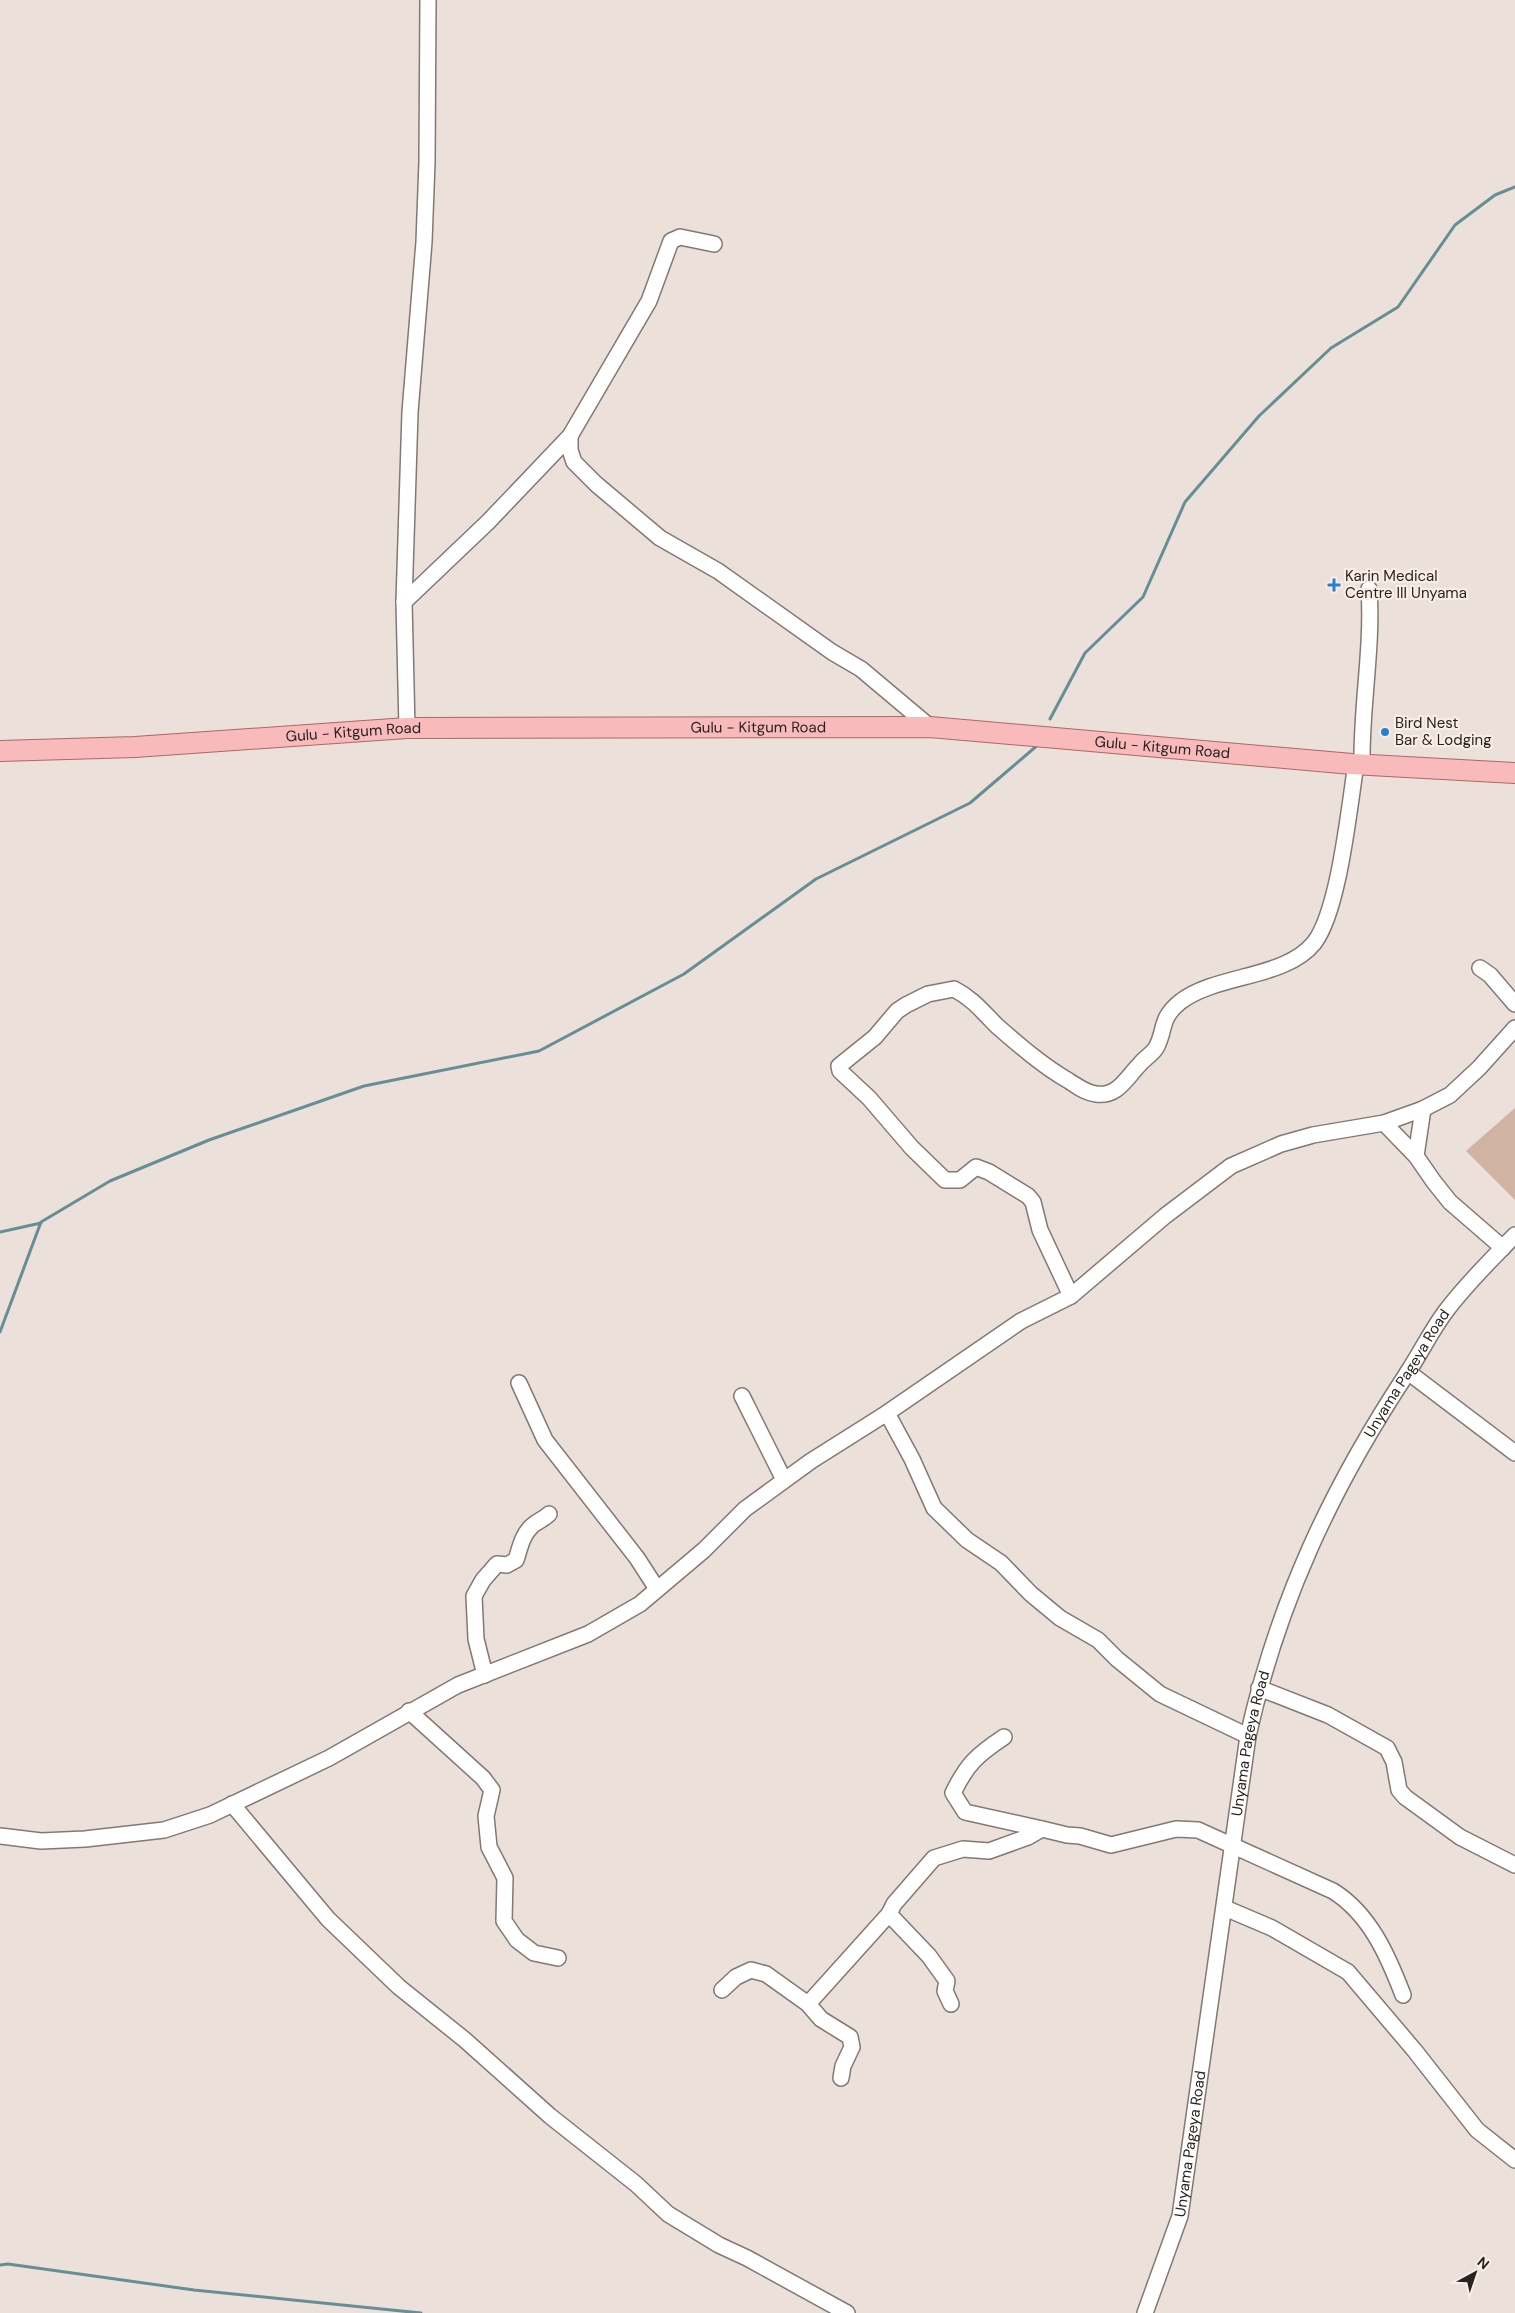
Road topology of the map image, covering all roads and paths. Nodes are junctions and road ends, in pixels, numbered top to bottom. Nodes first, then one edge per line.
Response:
1 (428, 0) edge
2 (714, 244) dead end
3 (570, 436) junction
4 (1369, 589) dead end
5 (404, 602) junction
6 (930, 726) junction
7 (407, 728) junction
8 (0, 751) edge
9 (1359, 765) junction
10 (1515, 773) edge
11 (1480, 968) dead end
12 (1515, 1004) edge
13 (1515, 1028) edge
14 (1423, 1109) junction
15 (1384, 1123) junction
16 (1416, 1156) junction
17 (1515, 1235) edge
18 (1503, 1248) junction
19 (1071, 1296) junction
20 (1408, 1372) junction
21 (519, 1384) dead end
22 (742, 1396) dead end
23 (887, 1413) junction
24 (1515, 1453) edge
25 (784, 1480) junction
26 (549, 1514) dead end
27 (657, 1589) junction
28 (485, 1675) junction
29 (1259, 1688) junction
30 (409, 1711) junction
31 (1248, 1736) junction
32 (1004, 1737) dead end
33 (232, 1804) junction
34 (1042, 1829) junction
35 (0, 1836) edge
36 (1234, 1847) junction
37 (1515, 1865) edge
38 (1225, 1908) junction
39 (889, 1914) junction
40 (558, 1958) dead end
41 (722, 1990) dead end
42 (1402, 1995) dead end
43 (808, 2004) junction
44 (952, 2004) dead end
45 (841, 2078) dead end
46 (1515, 2160) edge
47 (847, 2313) edge
48 (1145, 2313) edge

1 - 5 street
2 - 3 street
3 - 5 street
3 - 6 street
4 - 9 street
5 - 7 street
6 - 7 main road, Gulu - Kitgum Road
6 - 9 main road, Gulu - Kitgum Road
7 - 8 main road, Gulu - Kitgum Road
9 - 10 main road, Gulu - Kitgum Road
9 - 19 street
11 - 12 street
13 - 14 street
14 - 15 street
14 - 16 street
15 - 16 street
15 - 19 street
16 - 18 street
17 - 18 street, Unyama Pageya Road
18 - 20 street, Unyama Pageya Road
19 - 23 street
20 - 24 street
20 - 29 street, Unyama Pageya Road
21 - 27 street
22 - 25 street
23 - 25 street
23 - 31 street
25 - 27 street
26 - 28 street
27 - 28 street
28 - 30 street
29 - 31 street, Unyama Pageya Road
29 - 37 street
30 - 33 street
30 - 40 street
31 - 36 street, Unyama Pageya Road
32 - 34 street
33 - 35 street
33 - 47 street
34 - 36 street
34 - 39 street
36 - 38 street, Unyama Pageya Road
36 - 42 street
38 - 46 street
38 - 48 street, Unyama Pageya Road
39 - 43 street
39 - 44 street
41 - 43 street
43 - 45 street

